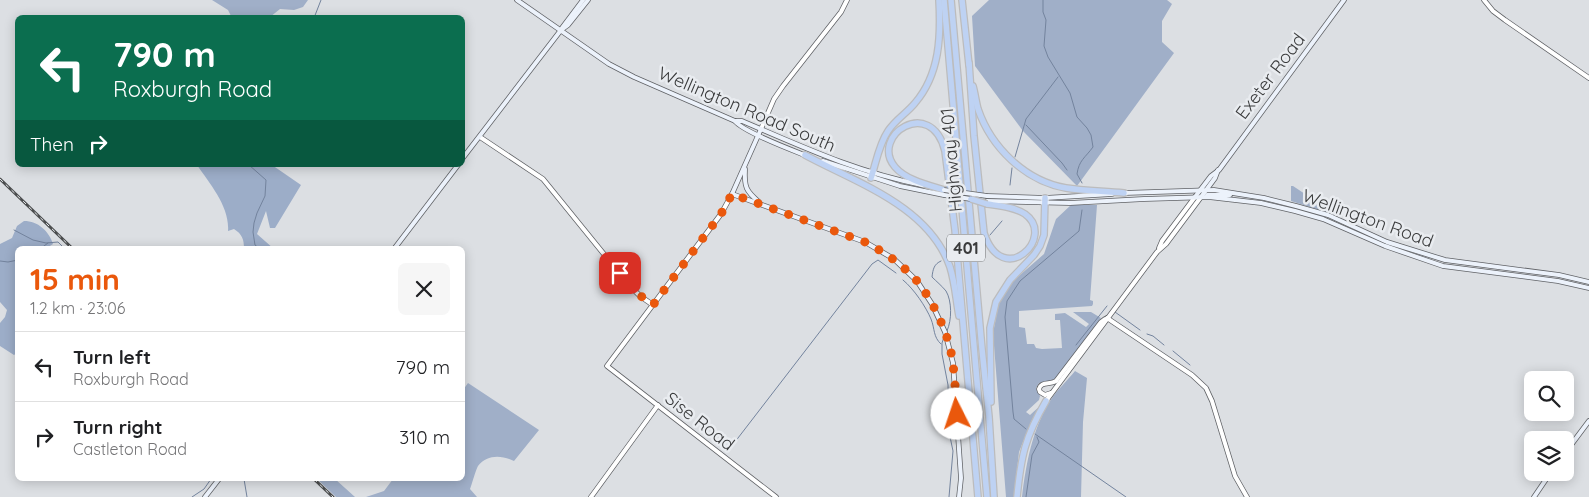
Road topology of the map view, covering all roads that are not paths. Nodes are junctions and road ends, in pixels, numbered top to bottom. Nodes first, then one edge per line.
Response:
1 (517, 0) edge
2 (582, 0) edge
3 (588, 0) edge
4 (846, 0) edge
5 (939, 0) edge
6 (944, 0) edge
7 (951, 0) edge
8 (962, 0) edge
9 (1344, 0) edge
10 (1484, 0) edge
11 (560, 30) junction
12 (969, 63) junction
13 (1589, 78) edge
14 (735, 121) junction
15 (761, 129) junction
16 (759, 135) junction
17 (480, 136) junction
18 (465, 155) edge
19 (805, 155) junction
20 (746, 165) junction
21 (456, 167) edge
22 (1218, 170) junction
23 (872, 176) junction
24 (1200, 190) junction
25 (1206, 190) junction
26 (944, 192) junction
27 (732, 194) junction
28 (1124, 194) junction
29 (1243, 195) junction
30 (1201, 197) junction
31 (1195, 198) junction
32 (971, 199) joint
33 (987, 200) junction
34 (1045, 200) junction
35 (762, 205) junction
36 (396, 246) edge
37 (1157, 252) junction
38 (1562, 276) junction
39 (1561, 281) junction
40 (1589, 282) edge
41 (1589, 288) edge
42 (653, 305) junction
43 (1107, 318) junction
44 (965, 350) junction
45 (1053, 392) junction
46 (1046, 401) joint
47 (658, 405) junction
48 (1589, 416) edge
49 (989, 417) junction
50 (1588, 423) edge
51 (1574, 441) edge
52 (217, 481) edge
53 (1545, 481) edge
54 (205, 497) edge
55 (591, 497) edge
56 (776, 497) edge
57 (959, 497) edge
58 (978, 497) edge
59 (987, 497) edge
60 (994, 497) edge
61 (1017, 497) edge
62 (1247, 497) edge
63 (1534, 497) edge

1 - 11 main road, Wellington Road South
2 - 11 main road
3 - 11 main road
4 - 15 street
5 - 23 highway
6 - 59 highway, Highway 401 / 401
7 - 49 highway, Highway 401 / 401
8 - 12 highway
9 - 22 main road, Exeter Road
10 - 13 street
11 - 14 main road, Wellington Road South
11 - 17 main road
12 - 28 highway
12 - 33 highway
14 - 15 main road, Wellington Road South
14 - 16 main road
15 - 16 main road
15 - 23 main road, Wellington Road South
16 - 19 main road
16 - 20 main road
17 - 18 main road
17 - 42 street
19 - 23 main road
19 - 44 highway
20 - 27 main road
20 - 35 main road
21 - 36 main road
22 - 24 main road, Exeter Road
22 - 25 main road, Exeter Road
23 - 26 main road, Wellington Road South
24 - 25 main road, Wellington Road
24 - 28 main road, Wellington Road
24 - 31 main road, Exeter Road
25 - 29 main road, Wellington Road
25 - 30 main road, Exeter Road
26 - 32 main road, Wellington Road South, bridge
26 - 33 main road, Wellington Road South, bridge
26 - 44 highway
27 - 35 main road
27 - 42 street
28 - 34 main road, Wellington Road
29 - 30 main road
29 - 38 main road, Wellington Road
30 - 31 main road, Wellington Road
30 - 37 street, Exeter Road
30 - 39 main road, Wellington Road
31 - 34 main road, Wellington Road
31 - 37 street, Exeter Road
32 - 33 highway, bridge
33 - 34 main road, Wellington Road
34 - 49 highway
35 - 57 main road
37 - 43 street, Exeter Road
38 - 39 main road
38 - 40 main road, Wellington Road
39 - 41 main road, Wellington Road
42 - 47 street, Sise Road
43 - 45 street, Exeter Road
43 - 45 street, Exeter Road
43 - 62 street
44 - 58 highway
45 - 46 street, Exeter Road
46 - 61 highway
47 - 55 street
47 - 56 street, Sise Road
48 - 50 main road
49 - 60 highway, Highway 401 / 401
50 - 51 main road
52 - 54 main road
53 - 63 main road

